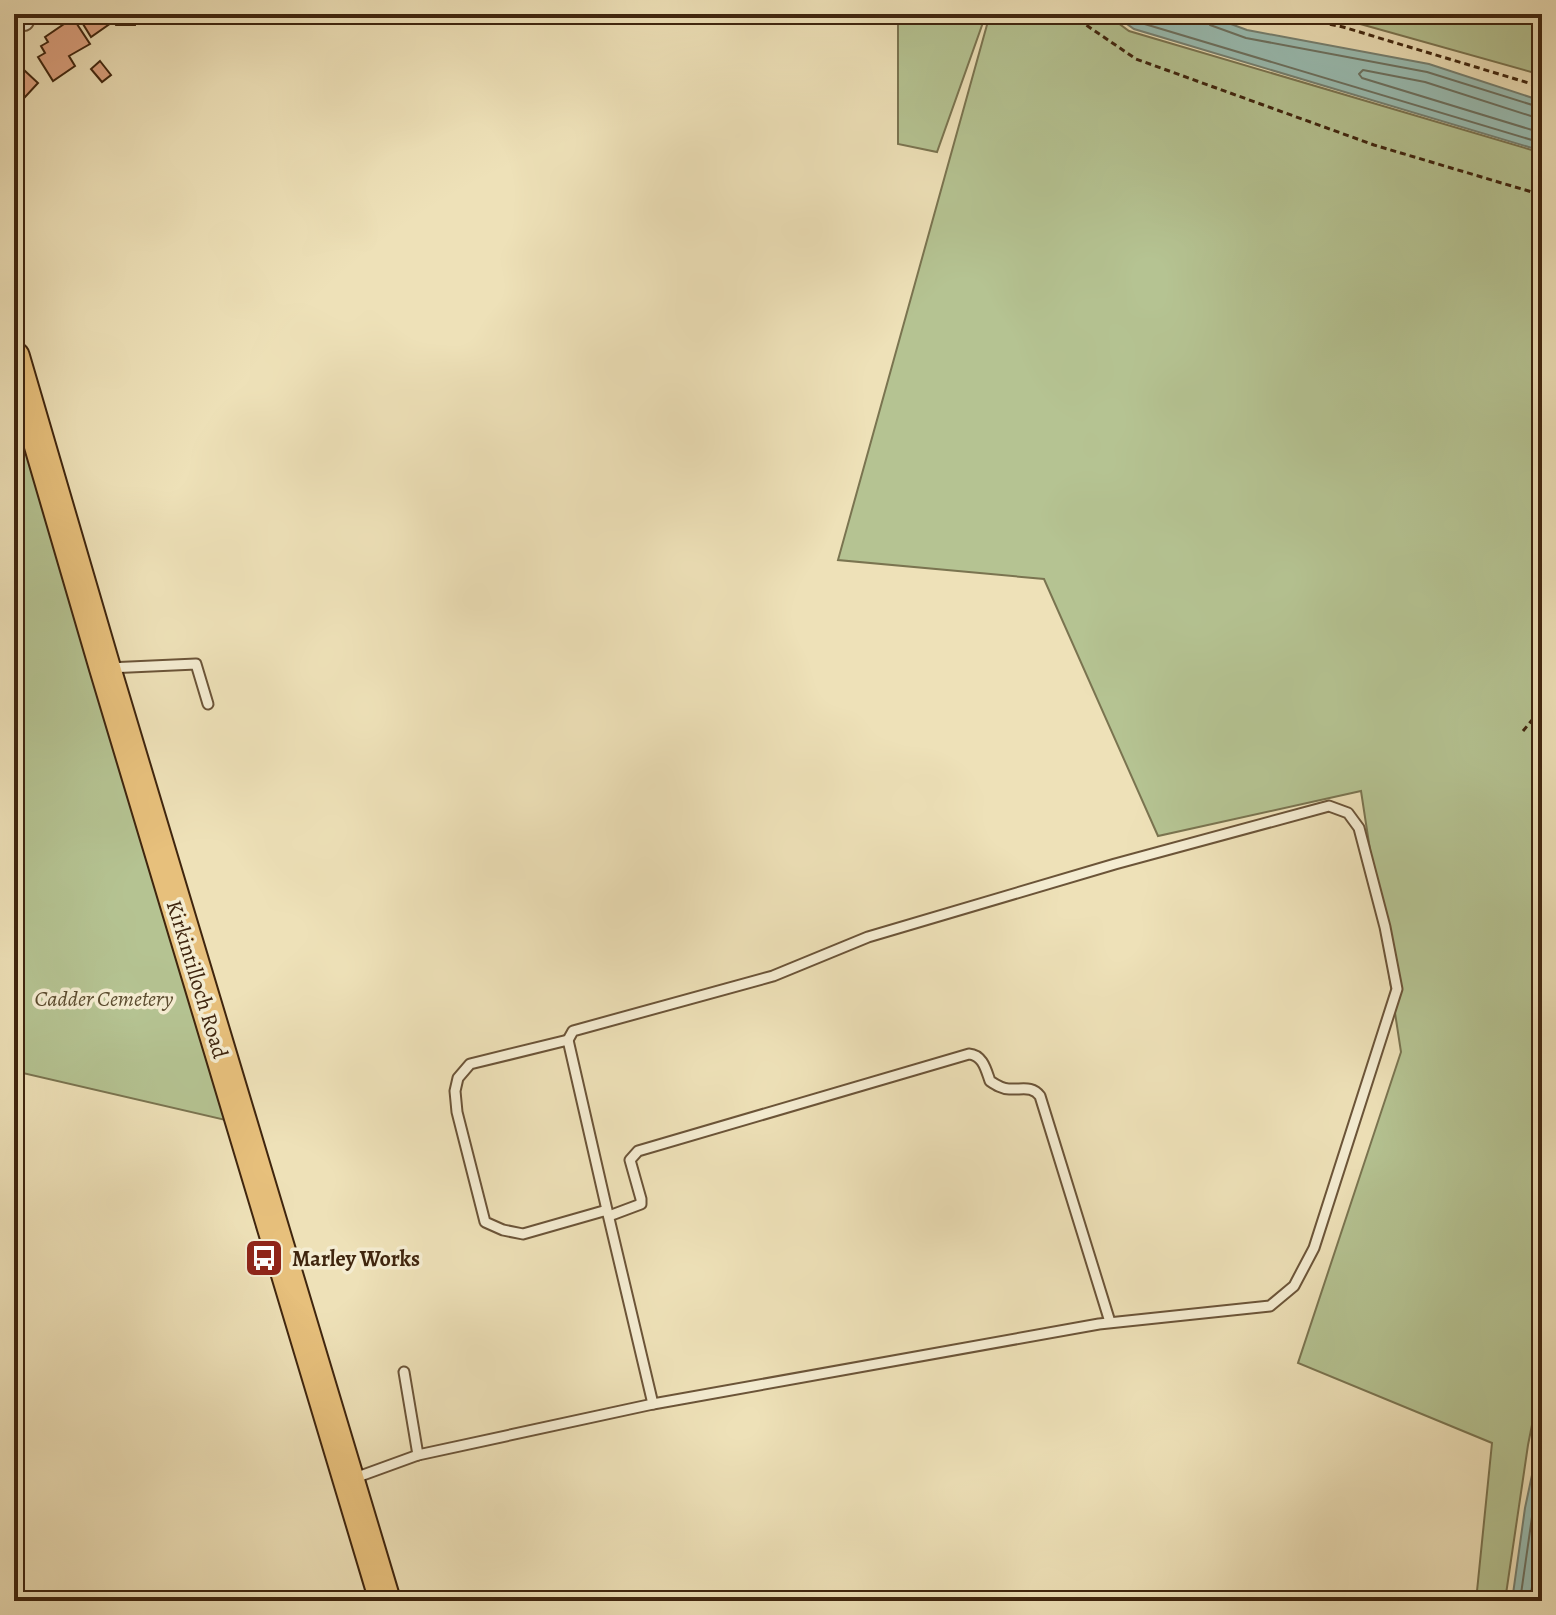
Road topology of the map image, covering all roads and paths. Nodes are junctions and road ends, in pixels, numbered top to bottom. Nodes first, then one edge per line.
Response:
1 (1070, 14) edge
2 (1281, 14) edge
3 (1542, 87) edge
4 (1542, 195) edge
5 (14, 357) edge
6 (105, 668) junction
7 (208, 704) dead end
8 (1542, 708) edge
9 (1523, 731) dead end
10 (568, 1040) junction
11 (608, 1213) junction
12 (1110, 1322) junction
13 (404, 1372) dead end
14 (653, 1404) junction
15 (418, 1455) junction
16 (349, 1480) junction
17 (385, 1601) edge

1 - 4 path
2 - 3 path
5 - 6 main road, Kirkintilloch Road
6 - 7 lane
6 - 16 main road, Kirkintilloch Road
8 - 9 path
10 - 11 lane
10 - 11 lane
10 - 12 lane
11 - 12 lane
11 - 14 lane
12 - 14 lane
13 - 15 lane
14 - 15 lane
15 - 16 lane
16 - 17 main road, Kirkintilloch Road

